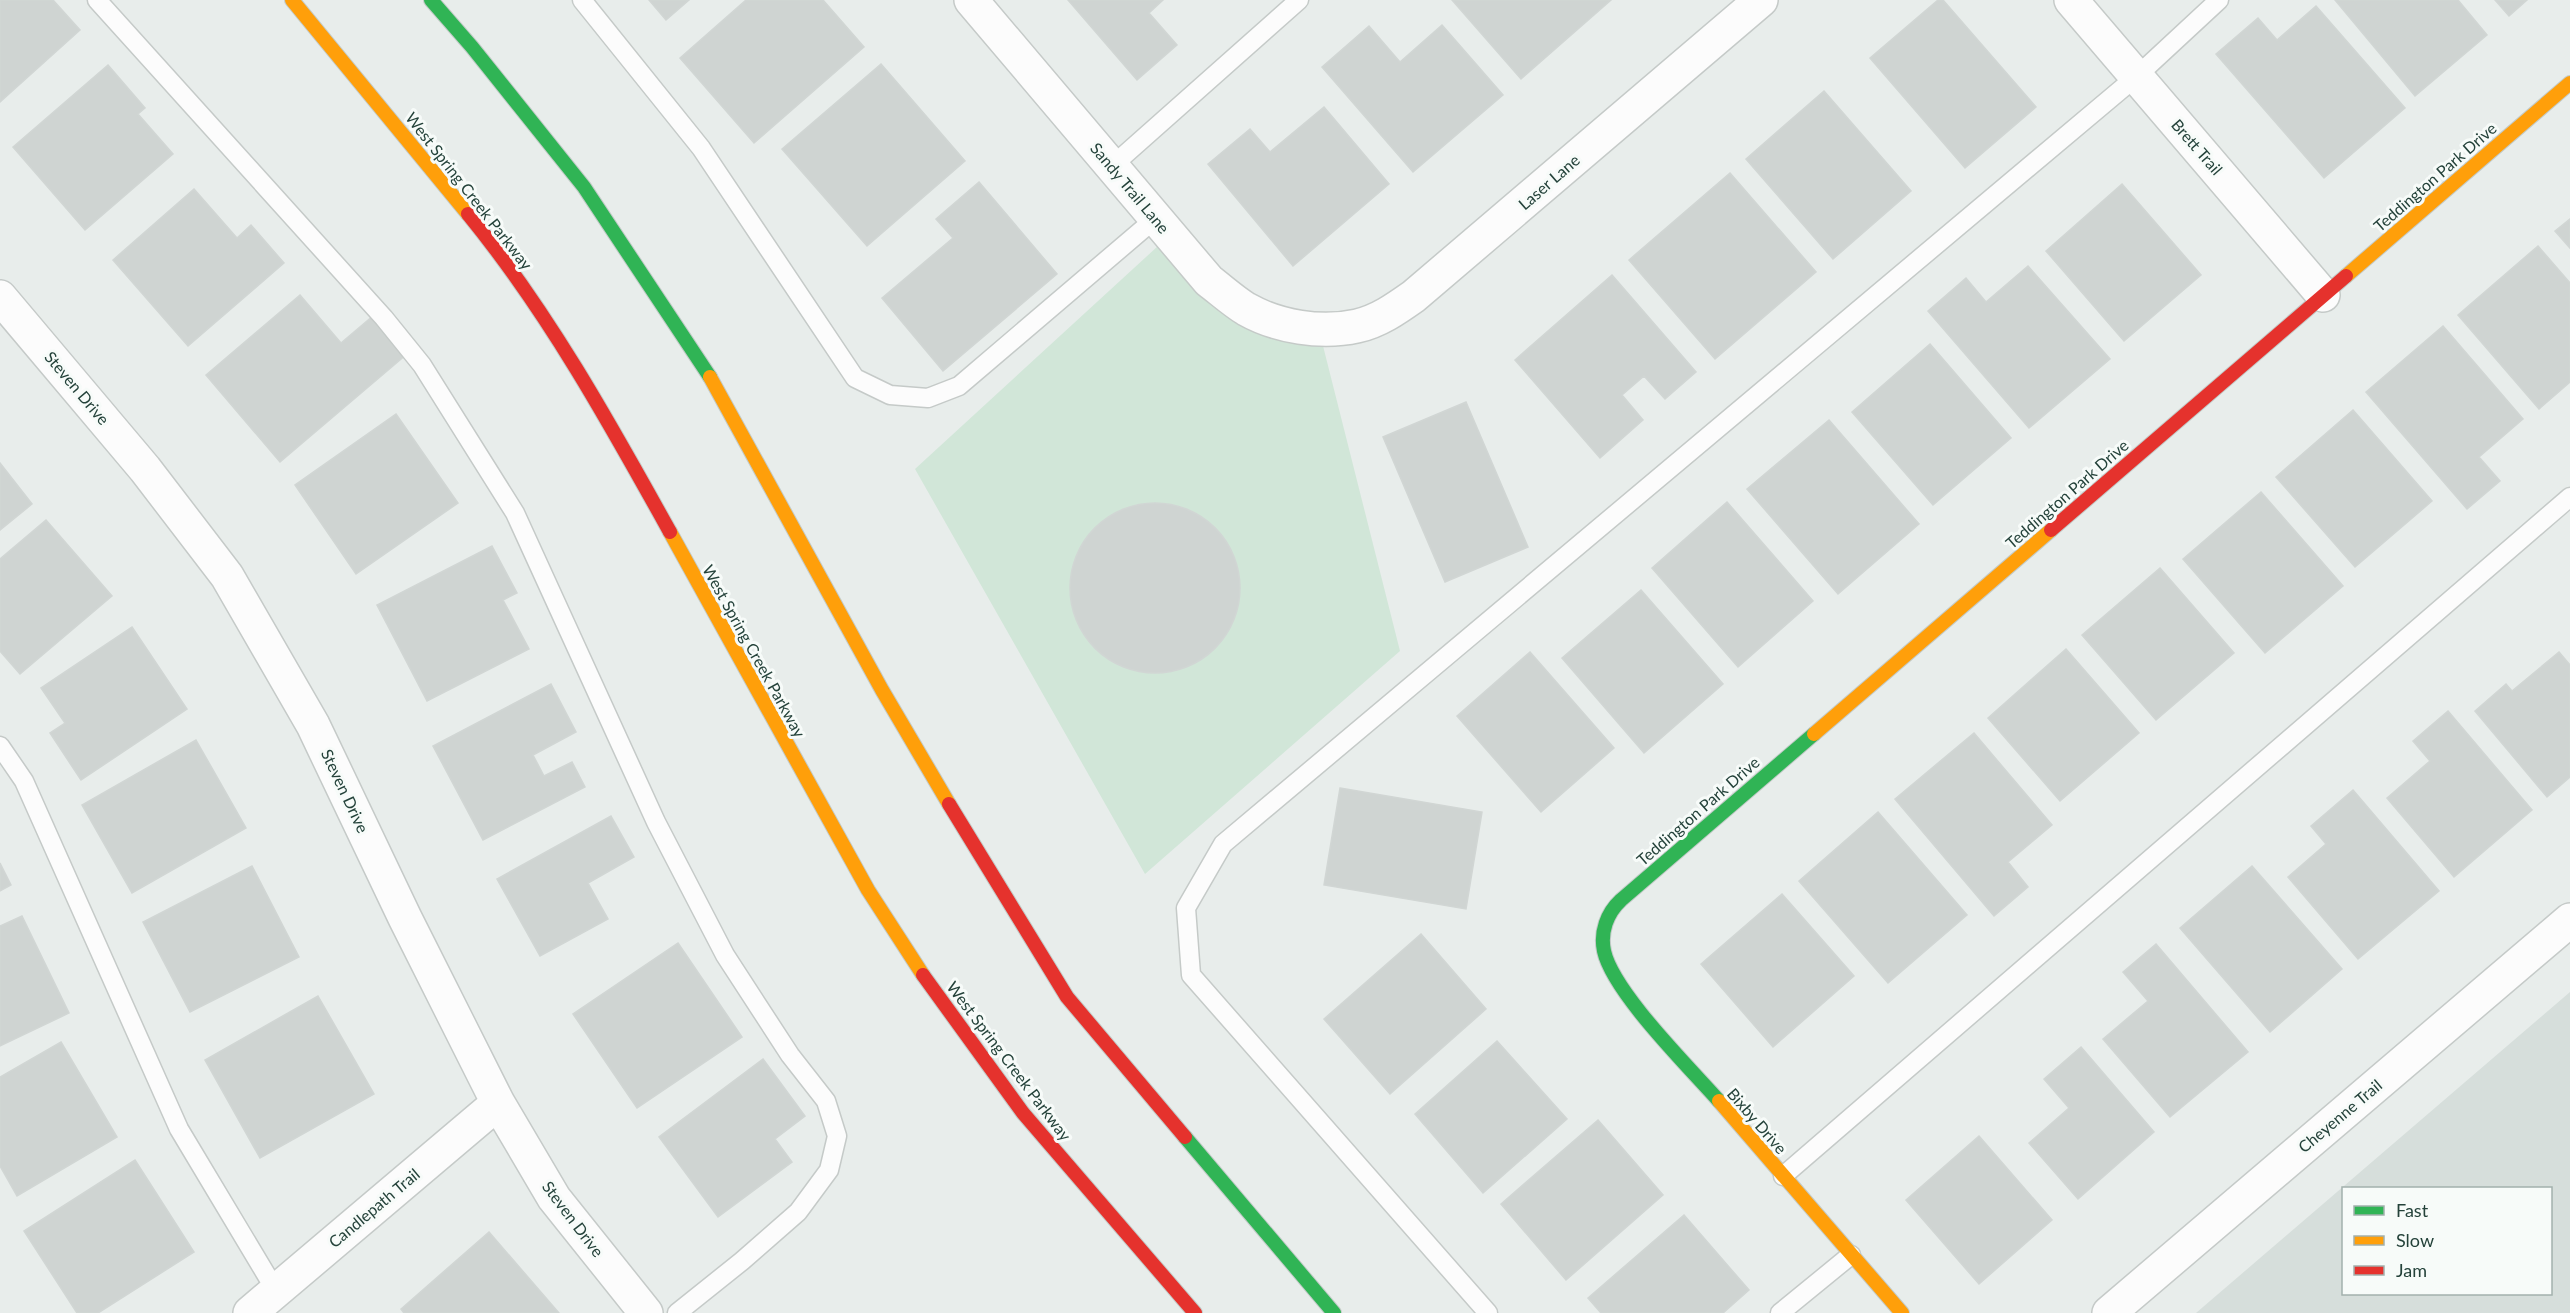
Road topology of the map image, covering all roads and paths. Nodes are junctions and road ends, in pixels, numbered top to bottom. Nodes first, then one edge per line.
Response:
1 (97, 0) edge
2 (291, 0) edge
3 (431, 0) edge
4 (582, 0) edge
5 (971, 0) edge
6 (1299, 0) edge
7 (1761, 0) edge
8 (2071, 0) edge
9 (2218, 0) edge
10 (2137, 76) junction
11 (2570, 83) edge
12 (1112, 166) junction
13 (1156, 218) junction
14 (2324, 295) junction
15 (0, 297) edge
16 (1319, 330) joint
17 (2570, 497) edge
18 (0, 746) edge
19 (2570, 920) edge
20 (1601, 941) joint
21 (498, 1103) junction
22 (1783, 1176) junction
23 (1851, 1255) junction
24 (276, 1291) junction
25 (2114, 1311) edge
26 (250, 1313) edge
27 (646, 1313) edge
28 (677, 1313) edge
29 (1195, 1313) edge
30 (1334, 1313) edge
31 (1488, 1313) edge
32 (1780, 1313) edge
33 (1902, 1313) edge

1 - 28 lane
2 - 29 main road, West Spring Creek Parkway
3 - 30 main road
4 - 13 lane
5 - 12 street, Sandy Trail Lane
6 - 12 lane
7 - 16 street, Laser Lane
8 - 10 street, Brett Trail
9 - 10 lane
10 - 14 street, Brett Trail
10 - 31 lane
11 - 14 main road, Teddington Park Drive
12 - 13 street, Sandy Trail Lane
13 - 16 street, Sandy Trail Lane
14 - 20 main road, Teddington Park Drive
15 - 21 street, Steven Drive
17 - 22 lane
18 - 24 lane
19 - 25 street, Cheyenne Trail
20 - 22 main road, Bixby Drive
21 - 24 street, Candlepath Trail
21 - 27 street, Steven Drive
22 - 23 main road, Bixby Drive
23 - 32 lane
23 - 33 main road, Bixby Drive
24 - 26 street, Candlepath Trail

